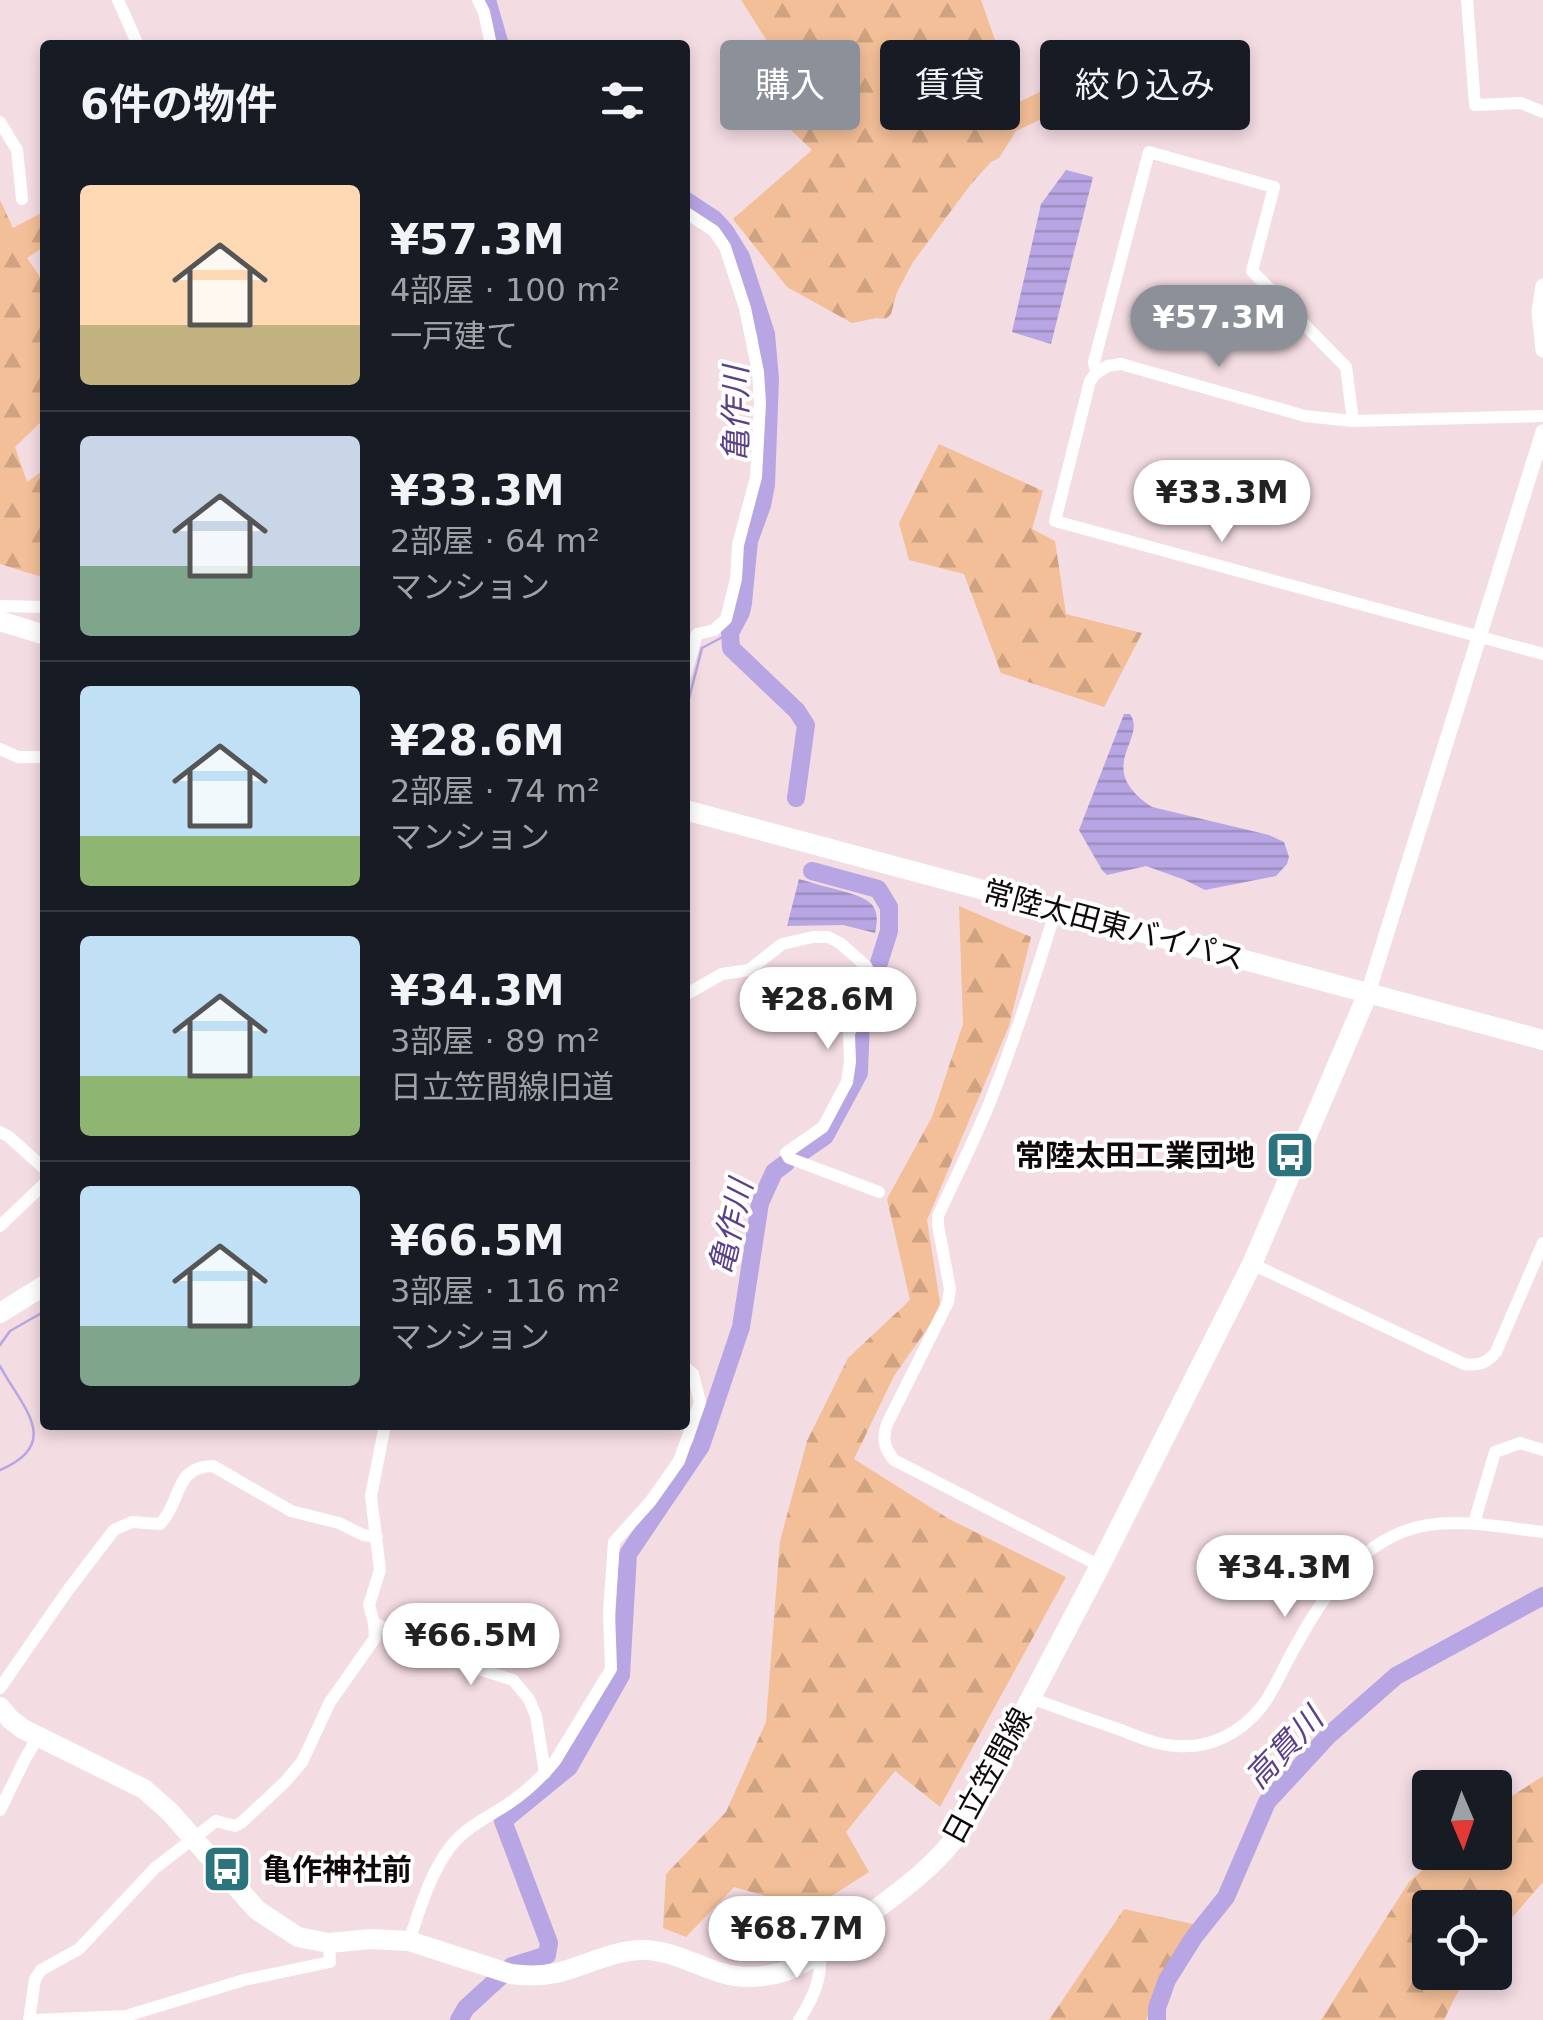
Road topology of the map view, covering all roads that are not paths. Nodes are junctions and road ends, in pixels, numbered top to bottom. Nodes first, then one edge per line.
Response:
1 (118, 0) edge
2 (478, 0) edge
3 (1467, 0) edge
4 (136, 40) edge
5 (490, 40) edge
6 (1543, 112) edge
7 (0, 122) edge
8 (22, 200) dead end
9 (690, 215) edge
10 (1543, 286) edge
11 (1543, 350) edge
12 (1096, 373) junction
13 (1543, 416) edge
14 (1353, 421) junction
15 (1542, 441) edge
16 (0, 606) edge
17 (40, 606) edge
18 (0, 620) edge
19 (40, 633) edge
20 (1479, 637) junction
21 (1543, 654) edge
22 (690, 658) edge
23 (0, 749) edge
24 (40, 757) edge
25 (690, 811) edge
26 (1056, 909) junction
27 (690, 991) edge
28 (1368, 993) junction
29 (1543, 1040) edge
30 (0, 1132) edge
31 (40, 1165) edge
32 (40, 1188) edge
33 (880, 1192) dead end
34 (0, 1226) edge
35 (1543, 1243) edge
36 (1252, 1264) junction
37 (40, 1288) edge
38 (0, 1313) edge
39 (690, 1371) edge
40 (384, 1430) edge
41 (1543, 1450) edge
42 (1476, 1524) junction
43 (1543, 1532) edge
44 (377, 1537) junction
45 (1100, 1566) junction
46 (374, 1623) junction
47 (0, 1688) edge
48 (1031, 1698) junction
49 (0, 1707) edge
50 (38, 1737) junction
51 (544, 1774) junction
52 (0, 1810) edge
53 (194, 1840) junction
54 (408, 1941) junction
55 (329, 1943) junction
56 (820, 1951) junction
57 (32, 2020) edge
58 (800, 2020) edge

1 - 4 street
2 - 5 street
3 - 6 street
7 - 8 street
9 - 22 street
10 - 11 street
12 - 14 street
12 - 14 street
12 - 20 street
13 - 14 street
15 - 20 street
16 - 17 street
18 - 19 main road
20 - 21 street
20 - 28 street
23 - 24 street
25 - 26 main road, 常陸太田東バイパス
26 - 28 main road, 常陸太田東バイパス
26 - 45 street
27 - 33 street
28 - 29 main road, 常陸太田東バイパス
28 - 36 main road, 日立笠間線
30 - 31 street
32 - 34 street
35 - 36 street
36 - 45 main road, 日立笠間線
37 - 38 main road
39 - 51 street
40 - 44 street
41 - 42 street
42 - 43 street
42 - 48 street
44 - 46 street
44 - 47 street
45 - 48 main road, 日立笠間線
46 - 51 street
46 - 53 street
48 - 56 main road, 日立笠間線
49 - 50 main road, 日立笠間線
50 - 52 street
50 - 53 main road, 日立笠間線
51 - 54 street
53 - 55 main road, 日立笠間線
53 - 57 street
54 - 55 main road, 日立笠間線
54 - 56 main road, 日立笠間線
55 - 57 street
56 - 58 street

